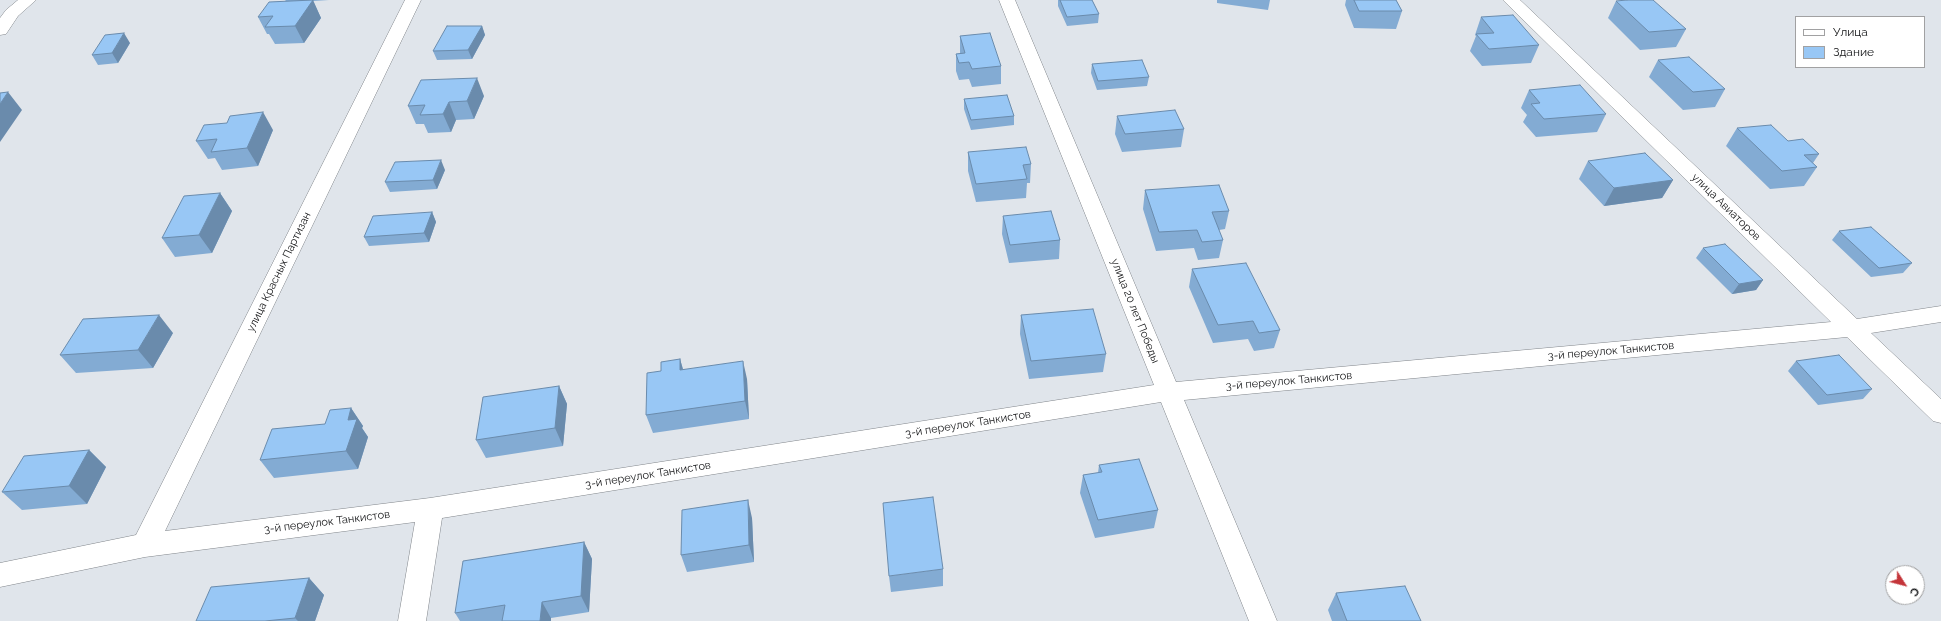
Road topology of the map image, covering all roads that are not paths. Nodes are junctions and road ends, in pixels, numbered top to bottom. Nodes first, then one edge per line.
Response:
1 (28, 0) edge
2 (413, 0) edge
3 (1007, 0) edge
4 (1511, 0) edge
5 (0, 30) edge
6 (1941, 314) edge
7 (1852, 328) junction
8 (1168, 392) junction
9 (1941, 414) edge
10 (430, 509) junction
11 (145, 544) junction
12 (0, 575) edge
13 (412, 621) edge
14 (1263, 621) edge

1 - 5 street
2 - 11 street, улица Красных Партизан
3 - 8 street, улица 20 лет Победы
4 - 7 street, улица Авиаторов
6 - 7 street, 3-й переулок Танкистов
7 - 8 street, 3-й переулок Танкистов
7 - 9 street, улица Авиаторов
8 - 10 street, 3-й переулок Танкистов
8 - 14 street, улица 20 лет Победы
10 - 11 street, 3-й переулок Танкистов
10 - 13 street
11 - 12 street, 3-й переулок Танкистов

